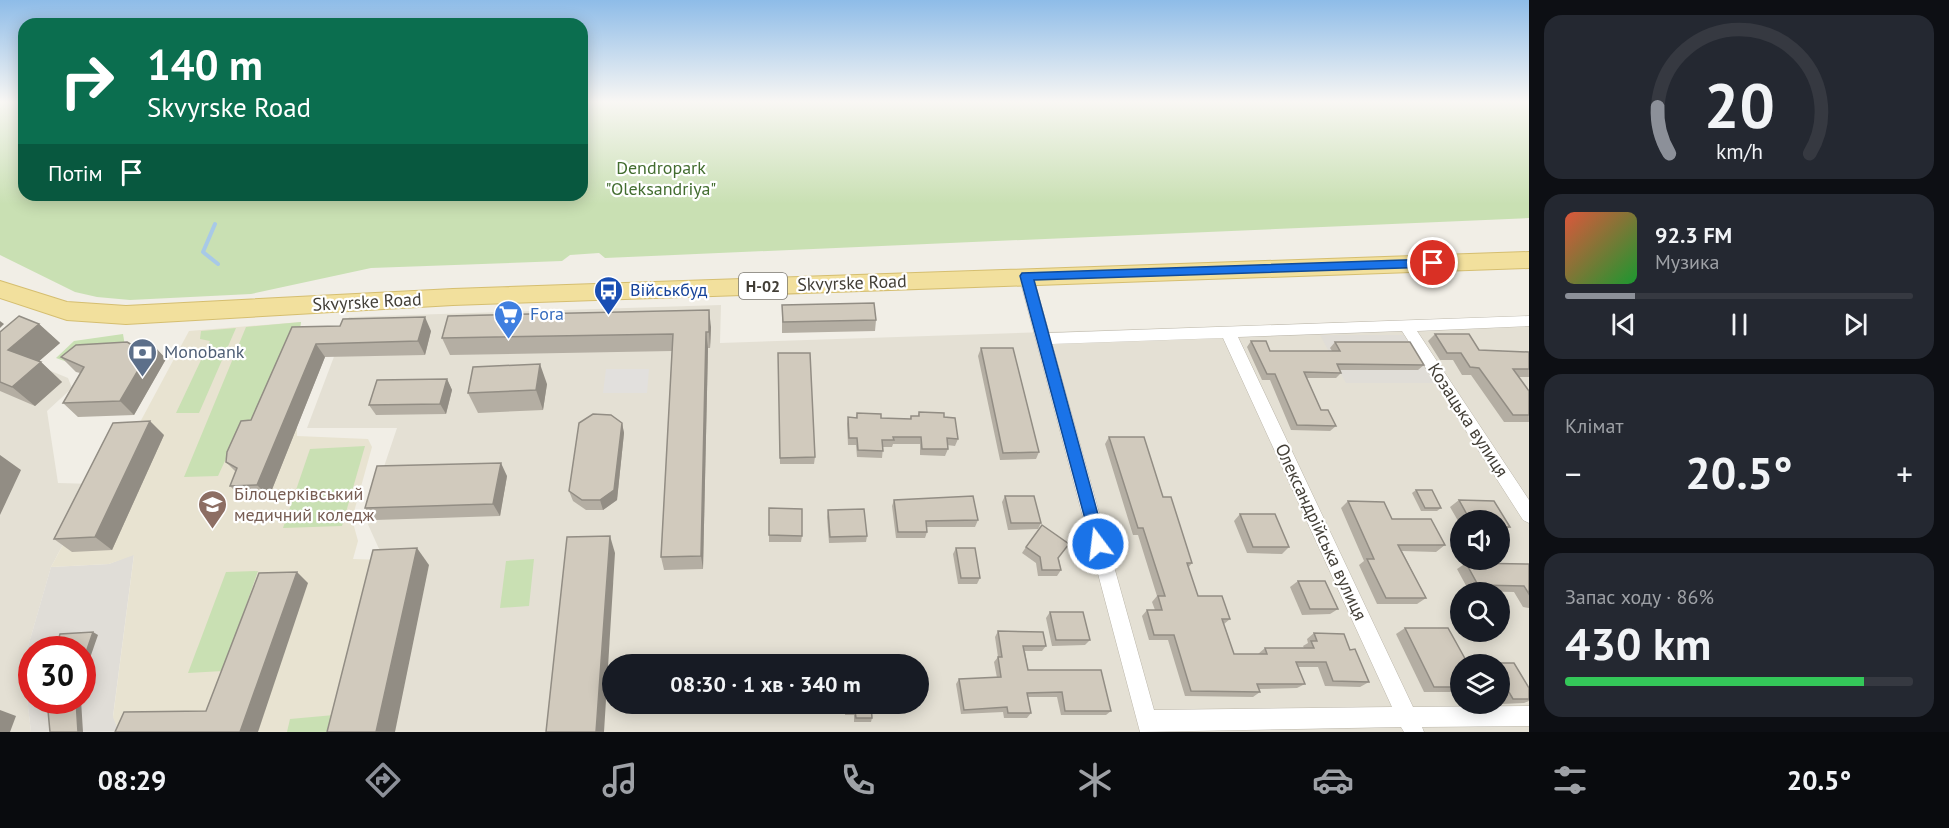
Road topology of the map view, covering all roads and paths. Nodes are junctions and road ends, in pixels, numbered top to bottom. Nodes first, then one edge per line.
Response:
1 (1529, 260) edge
2 (1026, 276) junction
3 (0, 289) edge
4 (1529, 321) edge
5 (1406, 325) junction
6 (1228, 332) junction
7 (1043, 339) junction
8 (1529, 515) edge
9 (1529, 716) edge
10 (1411, 725) edge
11 (1148, 726) edge

1 - 2 main road, Skvyrske Road / Н-02
2 - 3 main road, Skvyrske Road / Н-02
2 - 7 street
4 - 5 street
5 - 6 street
5 - 8 street, Козацька вулиця
6 - 7 street
6 - 10 street, Олександрійська вулиця
7 - 11 street
9 - 10 street
10 - 11 street

